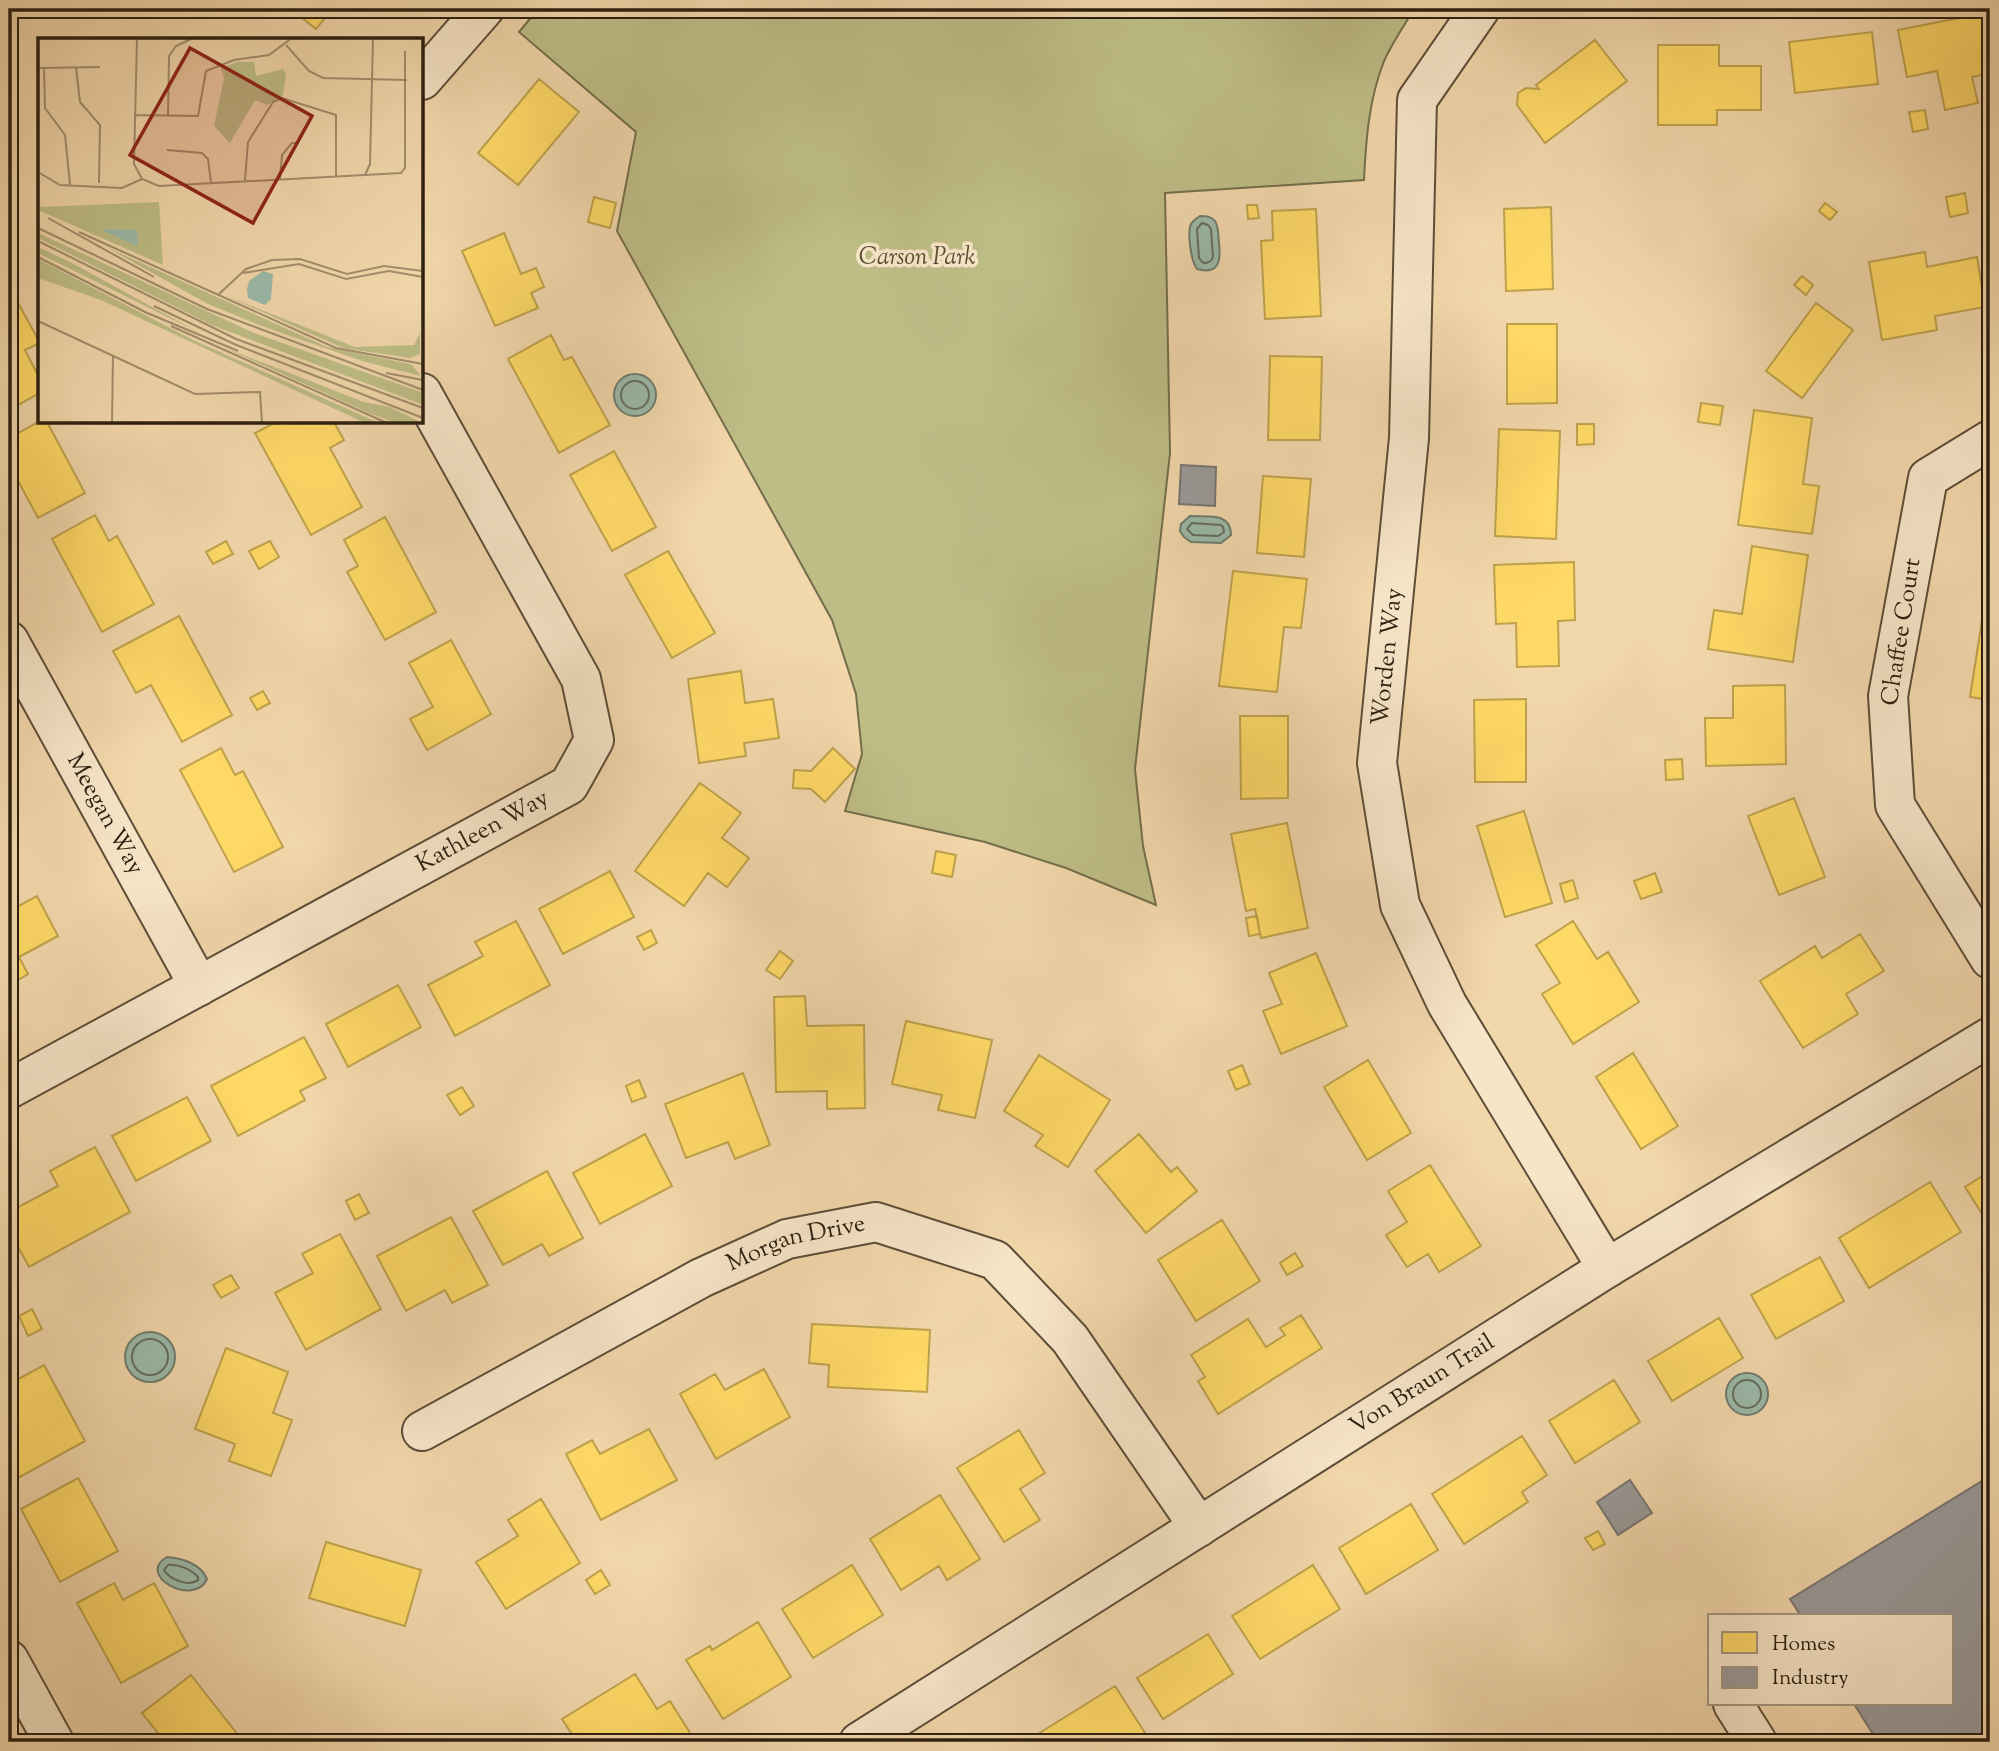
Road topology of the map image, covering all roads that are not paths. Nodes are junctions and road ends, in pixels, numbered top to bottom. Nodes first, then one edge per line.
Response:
1 (484, 9) edge
2 (1480, 9) edge
3 (424, 78) edge
4 (424, 397) edge
5 (1990, 440) edge
6 (9, 641) edge
7 (1990, 959) edge
8 (199, 986) junction
9 (1990, 1037) edge
10 (9, 1089) edge
11 (1607, 1268) junction
12 (422, 1431) dead end
13 (1199, 1527) junction
14 (9, 1660) edge
15 (1734, 1706) edge
16 (54, 1742) edge
17 (859, 1742) edge
18 (1756, 1742) edge

1 - 3 street
2 - 11 street, Worden Way
4 - 8 street, Kathleen Way
5 - 7 street, Chaffee Court
6 - 8 street, Meegan Way
8 - 10 street, Kathleen Way
9 - 11 street, Von Braun Trail
11 - 13 street, Von Braun Trail
12 - 13 street, Morgan Drive
13 - 17 street, Von Braun Trail
14 - 16 street
15 - 18 street

